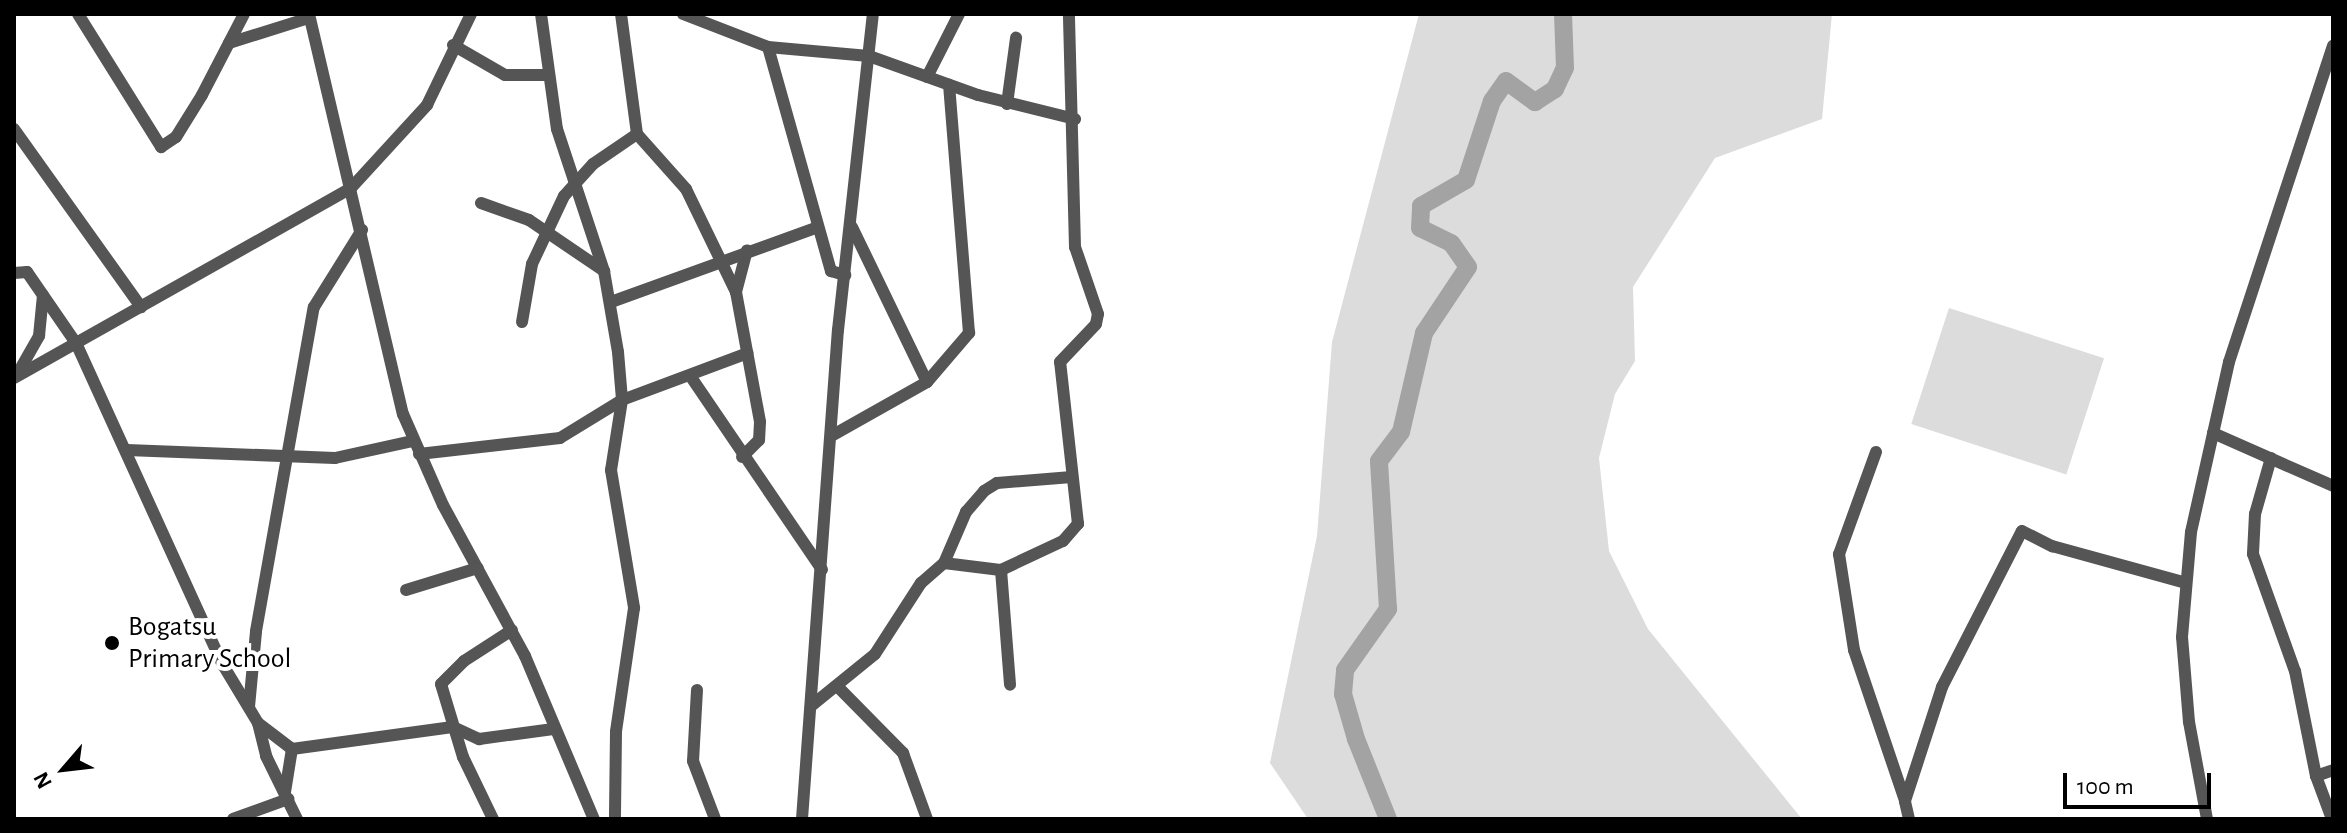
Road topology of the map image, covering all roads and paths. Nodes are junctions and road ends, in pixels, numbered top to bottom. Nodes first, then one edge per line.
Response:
1 (78, 14) edge
2 (244, 14) edge
3 (471, 14) edge
4 (621, 14) edge
5 (683, 14) edge
6 (873, 14) edge
7 (959, 14) edge
8 (1069, 14) edge
9 (540, 15) edge
10 (309, 16) edge
11 (1016, 38) dead end
12 (229, 43) junction
13 (453, 45) junction
14 (2333, 46) edge
15 (768, 47) junction
16 (869, 56) junction
17 (546, 75) junction
18 (927, 77) junction
19 (949, 85) junction
20 (1007, 104) junction
21 (1075, 119) junction
22 (14, 129) edge
23 (637, 134) junction
24 (575, 181) junction
25 (351, 188) junction
26 (481, 203) dead end
27 (818, 227) junction
28 (852, 227) junction
29 (362, 230) junction
30 (547, 231) junction
31 (747, 250) junction
32 (722, 259) junction
33 (604, 271) junction
34 (14, 273) edge
35 (845, 275) junction
36 (736, 292) junction
37 (43, 295) junction
38 (611, 302) junction
39 (141, 307) junction
40 (522, 322) dead end
41 (76, 343) junction
42 (748, 353) junction
43 (691, 377) junction
44 (14, 378) edge
45 (927, 382) junction
46 (622, 400) junction
47 (2213, 433) junction
48 (833, 435) junction
49 (413, 441) junction
50 (127, 450) junction
51 (1876, 452) dead end
52 (419, 454) junction
53 (286, 456) junction
54 (742, 457) junction
55 (2271, 458) junction
56 (1072, 477) junction
57 (2333, 486) edge
58 (944, 563) junction
59 (478, 568) junction
60 (822, 570) junction
61 (1001, 570) junction
62 (2183, 582) junction
63 (406, 590) dead end
64 (512, 630) junction
65 (1010, 685) dead end
66 (838, 687) junction
67 (697, 690) dead end
68 (811, 706) junction
69 (249, 707) junction
70 (258, 723) junction
71 (453, 727) junction
72 (553, 729) junction
73 (292, 749) junction
74 (2333, 770) edge
75 (2316, 776) junction
76 (286, 795) junction
77 (1905, 801) junction
78 (235, 818) edge
79 (255, 819) edge
80 (297, 819) edge
81 (493, 819) edge
82 (594, 819) edge
83 (615, 819) edge
84 (715, 819) edge
85 (802, 819) edge
86 (927, 819) edge
87 (1909, 819) edge
88 (2207, 819) edge
89 (2332, 819) edge

1 - 12 street
2 - 12 street
3 - 13 street
4 - 23 street
5 - 15 street
6 - 16 street
7 - 18 street
8 - 21 street
9 - 17 street
10 - 12 street
10 - 25 street
11 - 20 street
13 - 17 street
13 - 25 street
14 - 47 street
15 - 16 street
15 - 27 street
16 - 18 street
16 - 28 street
17 - 24 street
18 - 19 street
19 - 20 street
19 - 45 street
20 - 21 street
21 - 56 street
22 - 39 street
23 - 24 street
23 - 32 street
24 - 30 street
24 - 33 street
25 - 29 street
25 - 39 street
26 - 30 street
27 - 31 street
27 - 35 street
28 - 35 street
28 - 45 street
29 - 49 street
29 - 53 street
30 - 33 street
30 - 40 street
31 - 32 street
31 - 36 street
32 - 36 street
32 - 38 street
33 - 38 street
34 - 37 street
35 - 48 street
36 - 42 street
37 - 41 street
37 - 44 street
38 - 46 street
39 - 41 street
41 - 44 street
41 - 50 street
42 - 43 street
42 - 54 street
43 - 46 street
43 - 54 street
45 - 48 street
46 - 52 street
46 - 83 street
47 - 55 street
47 - 62 street
48 - 60 street
49 - 52 street
49 - 53 street
50 - 53 street
50 - 69 street
51 - 77 street
52 - 59 street
53 - 69 street
54 - 60 street
55 - 57 street
55 - 75 street
56 - 58 street
56 - 61 street
58 - 61 street
58 - 66 street
59 - 63 street
59 - 64 street
60 - 68 street
61 - 65 street
62 - 77 street
62 - 88 street
64 - 71 street
64 - 72 street
66 - 68 street
66 - 86 street
67 - 84 street
68 - 85 street
69 - 70 street
70 - 73 street
70 - 76 street
71 - 72 street
71 - 73 street
71 - 81 street
72 - 82 street
73 - 76 street
74 - 75 street
75 - 89 street
76 - 78 street
76 - 80 street
77 - 87 street
78 - 79 street

